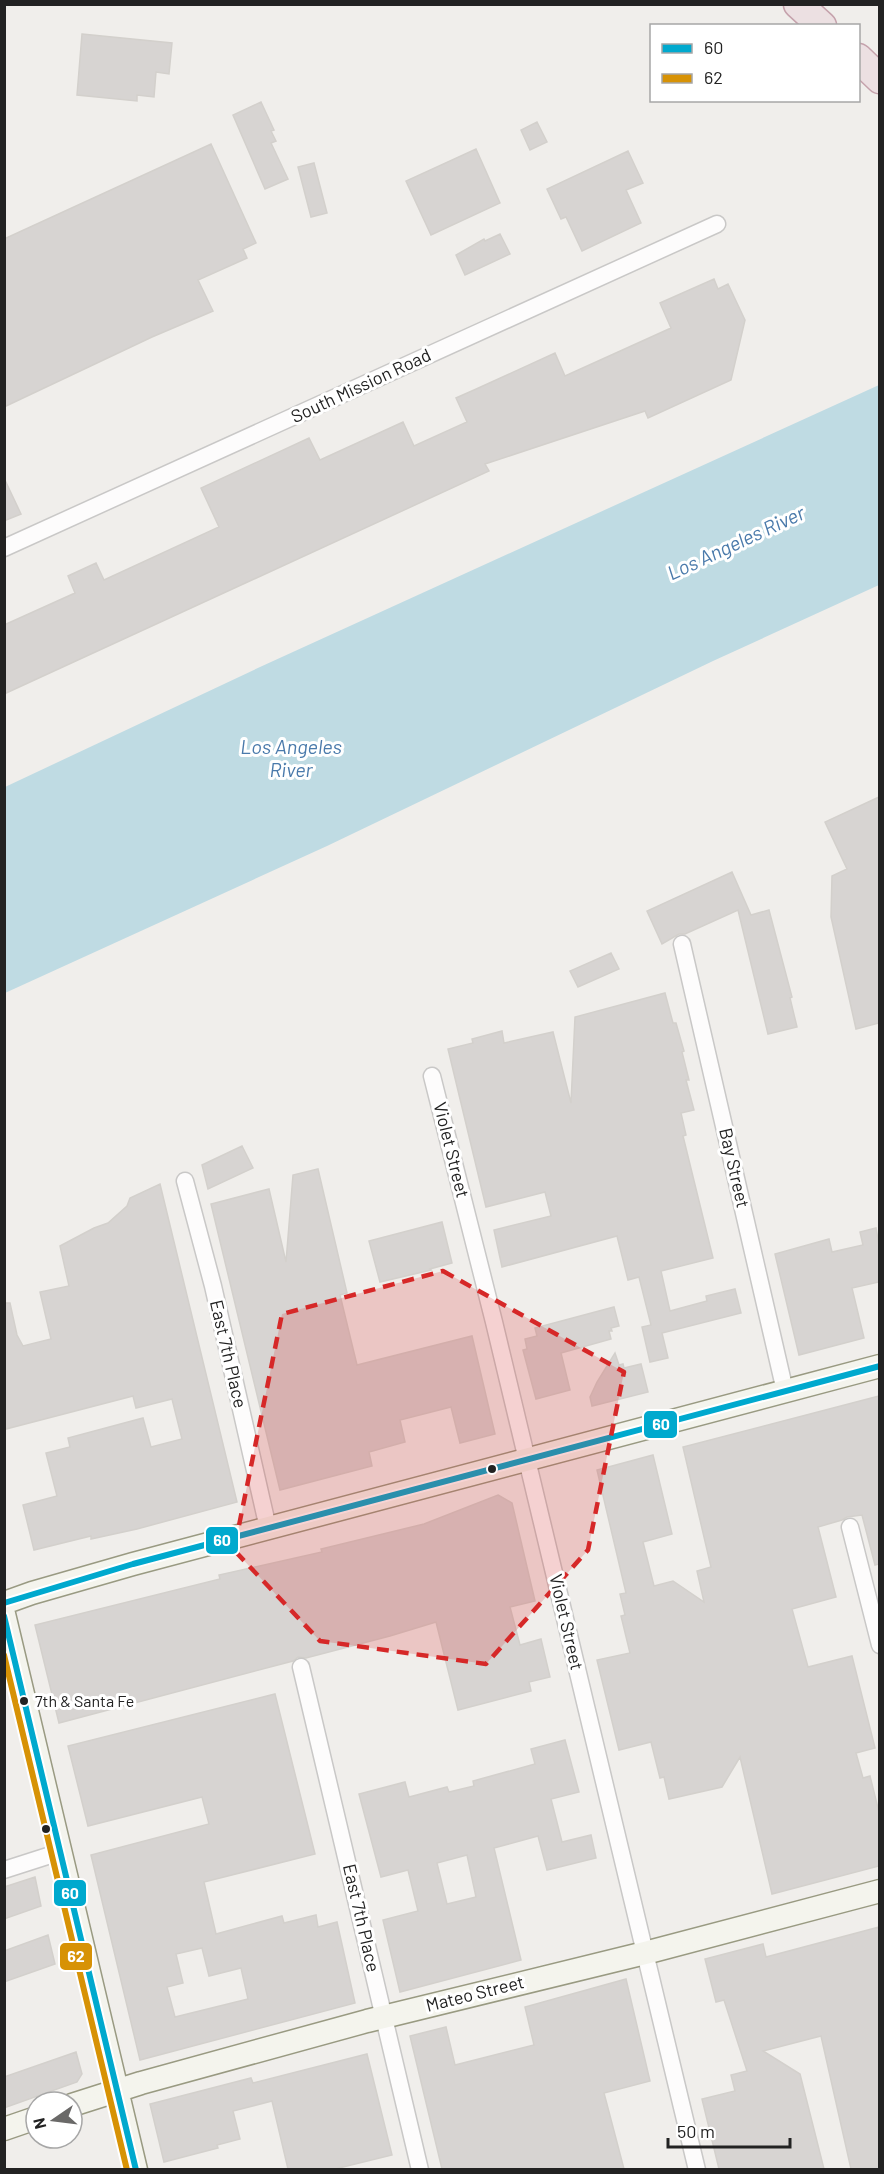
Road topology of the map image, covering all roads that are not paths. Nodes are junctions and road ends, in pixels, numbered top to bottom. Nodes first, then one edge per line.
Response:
1 (798, 4) edge
2 (820, 24) edge
3 (860, 60) edge
4 (879, 79) edge
5 (717, 224) dead end
6 (4, 548) edge
7 (682, 944) dead end
8 (432, 1076) dead end
9 (185, 1181) dead end
10 (879, 1366) edge
11 (785, 1391) junction
12 (527, 1460) junction
13 (850, 1527) dead end
14 (268, 1528) junction
15 (4, 1603) edge
16 (4, 1614) edge
17 (879, 1646) edge
18 (301, 1667) dead end
19 (60, 1852) junction
20 (4, 1870) edge
21 (879, 1891) edge
22 (645, 1953) junction
23 (384, 2016) junction
24 (118, 2090) junction
25 (84, 2101) edge
26 (24, 2122) edge
27 (4, 2129) edge
28 (136, 2169) edge
29 (420, 2169) edge
30 (697, 2169) edge

1 - 2 highway
3 - 4 highway
5 - 6 street, South Mission Road
7 - 11 street, Bay Street
8 - 12 street, Violet Street
9 - 14 street, East 7th Place
10 - 11 main road
11 - 12 main road
12 - 14 main road
12 - 22 street, Violet Street
13 - 17 street
14 - 15 main road
16 - 19 main road
18 - 23 street, East 7th Place
19 - 20 street
19 - 24 main road
21 - 22 main road, Mateo Street
22 - 23 main road, Mateo Street
22 - 30 street, Violet Street
23 - 24 main road, Mateo Street
23 - 29 street, East 7th Place
24 - 25 main road, Mateo Street
24 - 28 main road
26 - 27 main road

